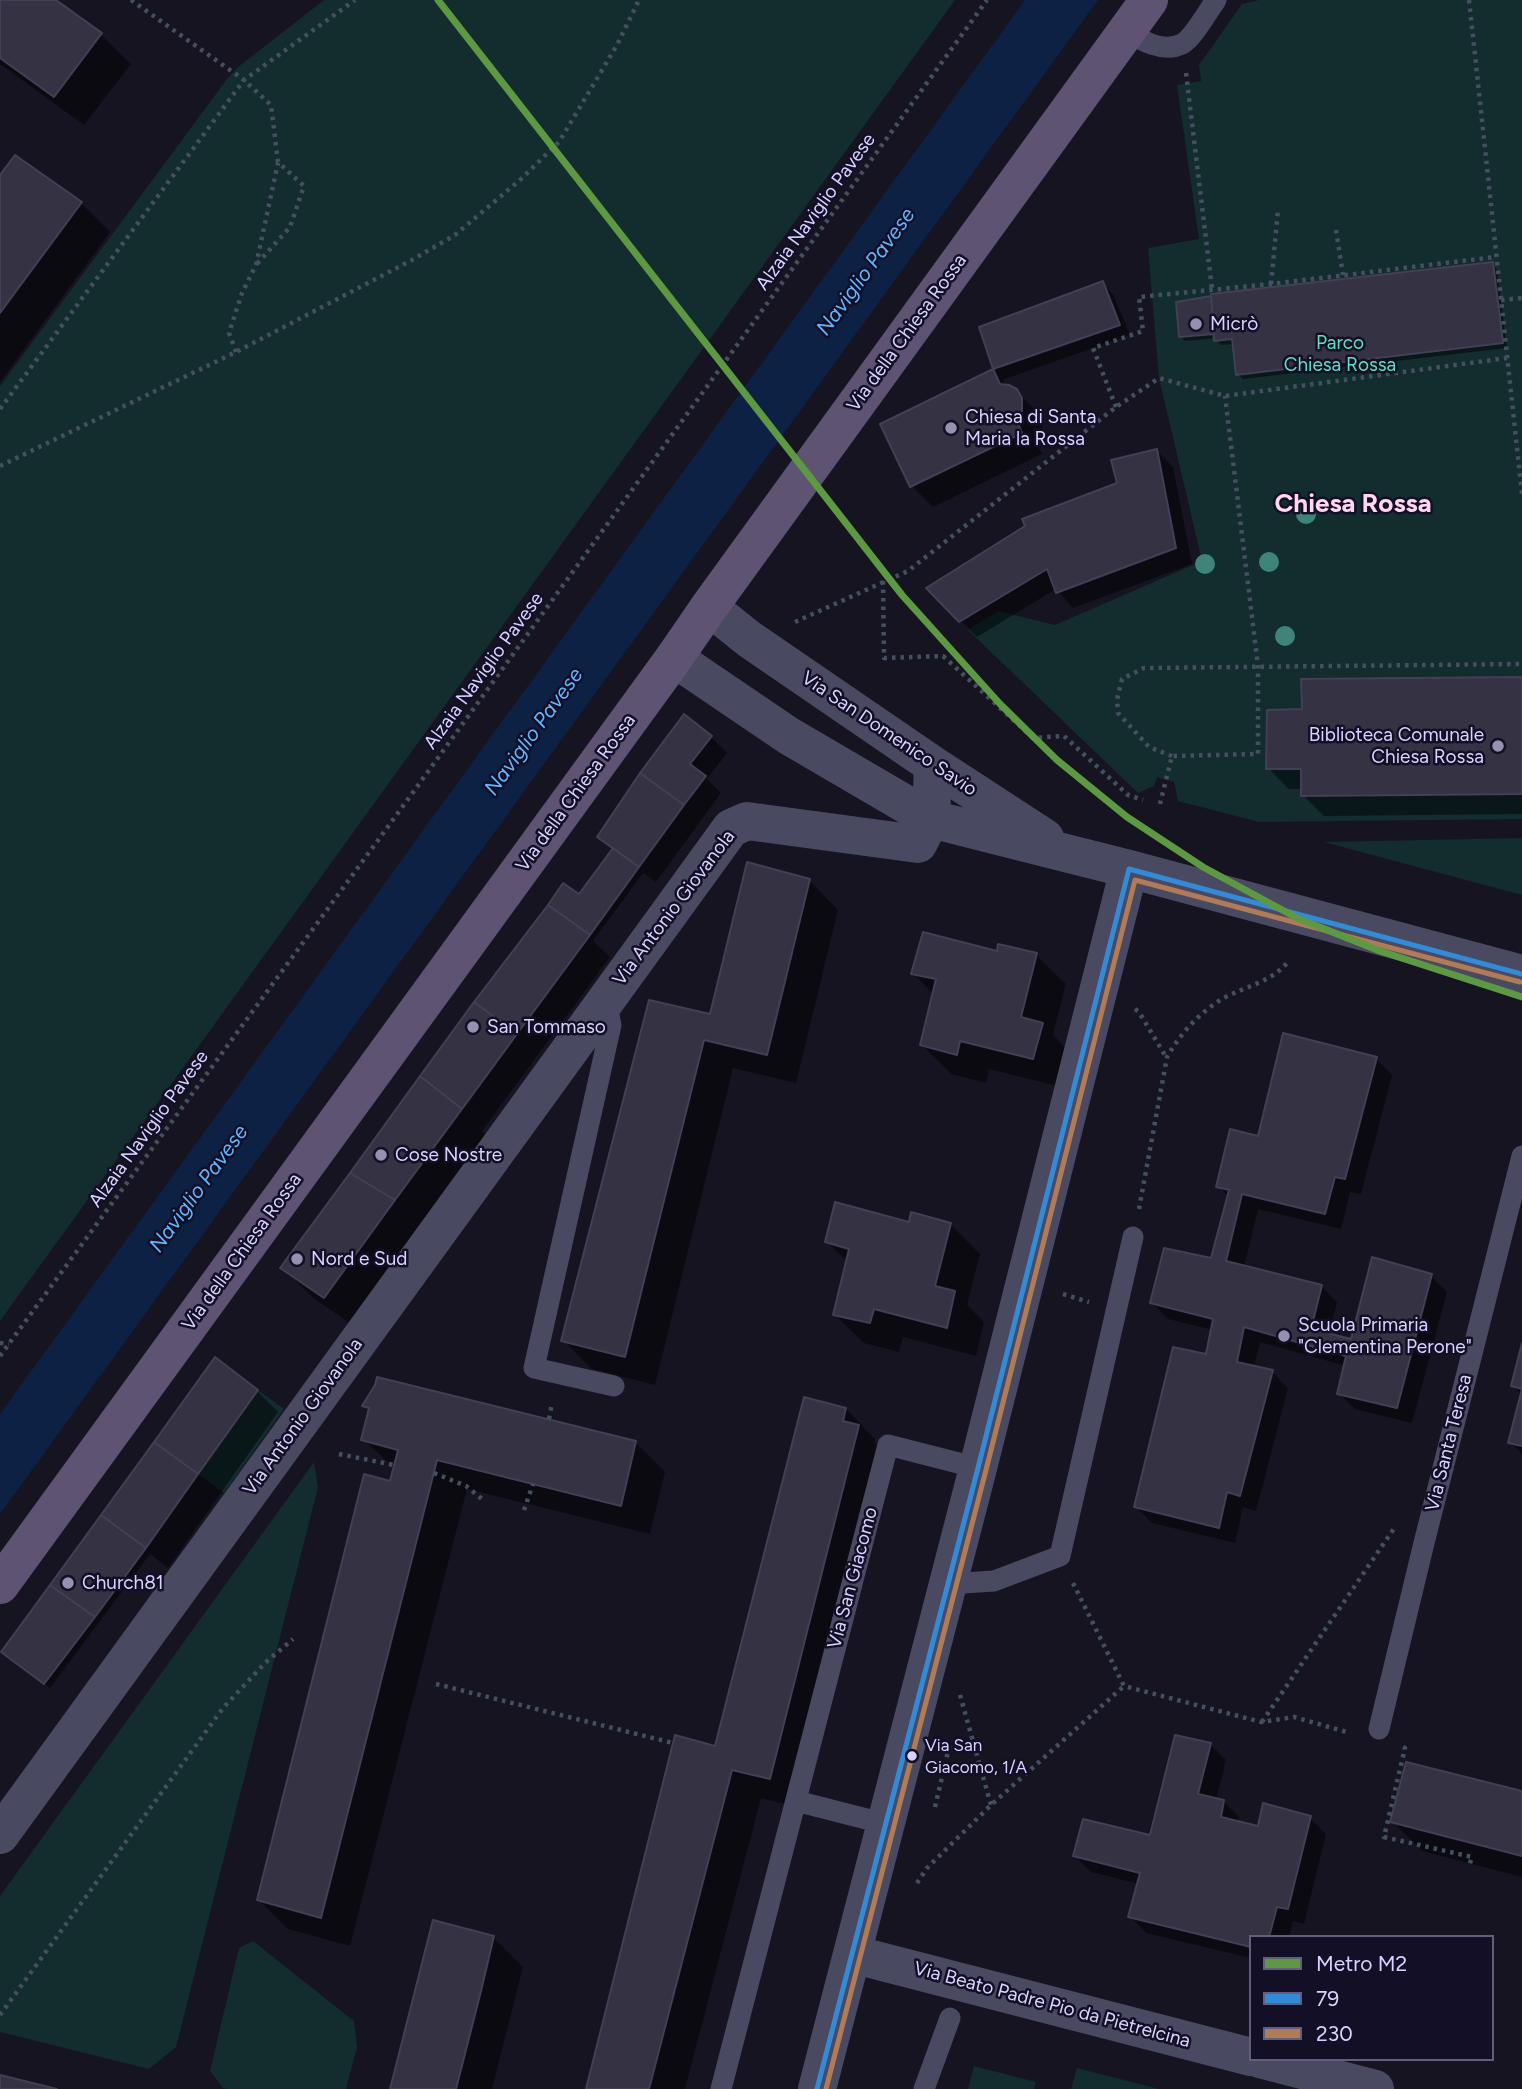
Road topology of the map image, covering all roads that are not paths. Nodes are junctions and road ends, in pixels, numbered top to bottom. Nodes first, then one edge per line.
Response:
1 (1149, 0) edge
2 (1216, 0) edge
3 (1126, 31) junction
4 (709, 607) junction
5 (674, 658) junction
6 (933, 765) junction
7 (930, 819) junction
8 (1073, 856) junction
9 (1129, 869) junction
10 (1522, 974) edge
11 (606, 1000) junction
12 (1522, 1156) edge
13 (1133, 1237) road end
14 (614, 1386) dead end
15 (978, 1468) junction
16 (948, 1584) junction
17 (0, 1585) edge
18 (1370, 1733) road end
19 (796, 1801) junction
20 (886, 1824) junction
21 (0, 1835) edge
22 (852, 1954) junction
23 (950, 2018) dead end
24 (1249, 2056) edge
25 (1268, 2061) edge
26 (722, 2089) edge
27 (817, 2089) edge
28 (925, 2089) edge
29 (1375, 2089) edge

1 - 3 main road, Via della Chiesa Rossa
2 - 3 lane
3 - 4 main road, Via della Chiesa Rossa
4 - 5 main road, Via della Chiesa Rossa
4 - 6 street, Via San Domenico Savio
5 - 7 street, Via San Domenico Savio
5 - 17 main road, Via della Chiesa Rossa
6 - 7 street
6 - 8 street, Via San Domenico Savio
7 - 8 street, Via San Domenico Savio
7 - 11 street, Via Antonio Giovanola
8 - 9 street, Via San Domenico Savio
9 - 10 street, Via San Domenico Savio
9 - 15 street
11 - 14 lane, Via Antonio Giovanola
11 - 21 street, Via Antonio Giovanola
12 - 18 lane, Via Santa Teresa
13 - 16 lane
15 - 16 street
15 - 19 lane, Via San Giacomo
16 - 20 street
19 - 20 lane
19 - 26 lane, Via San Giacomo
20 - 22 street
22 - 24 street, Via Beato Padre Pio da Pietrelcina
22 - 27 street
23 - 28 lane
25 - 29 street

